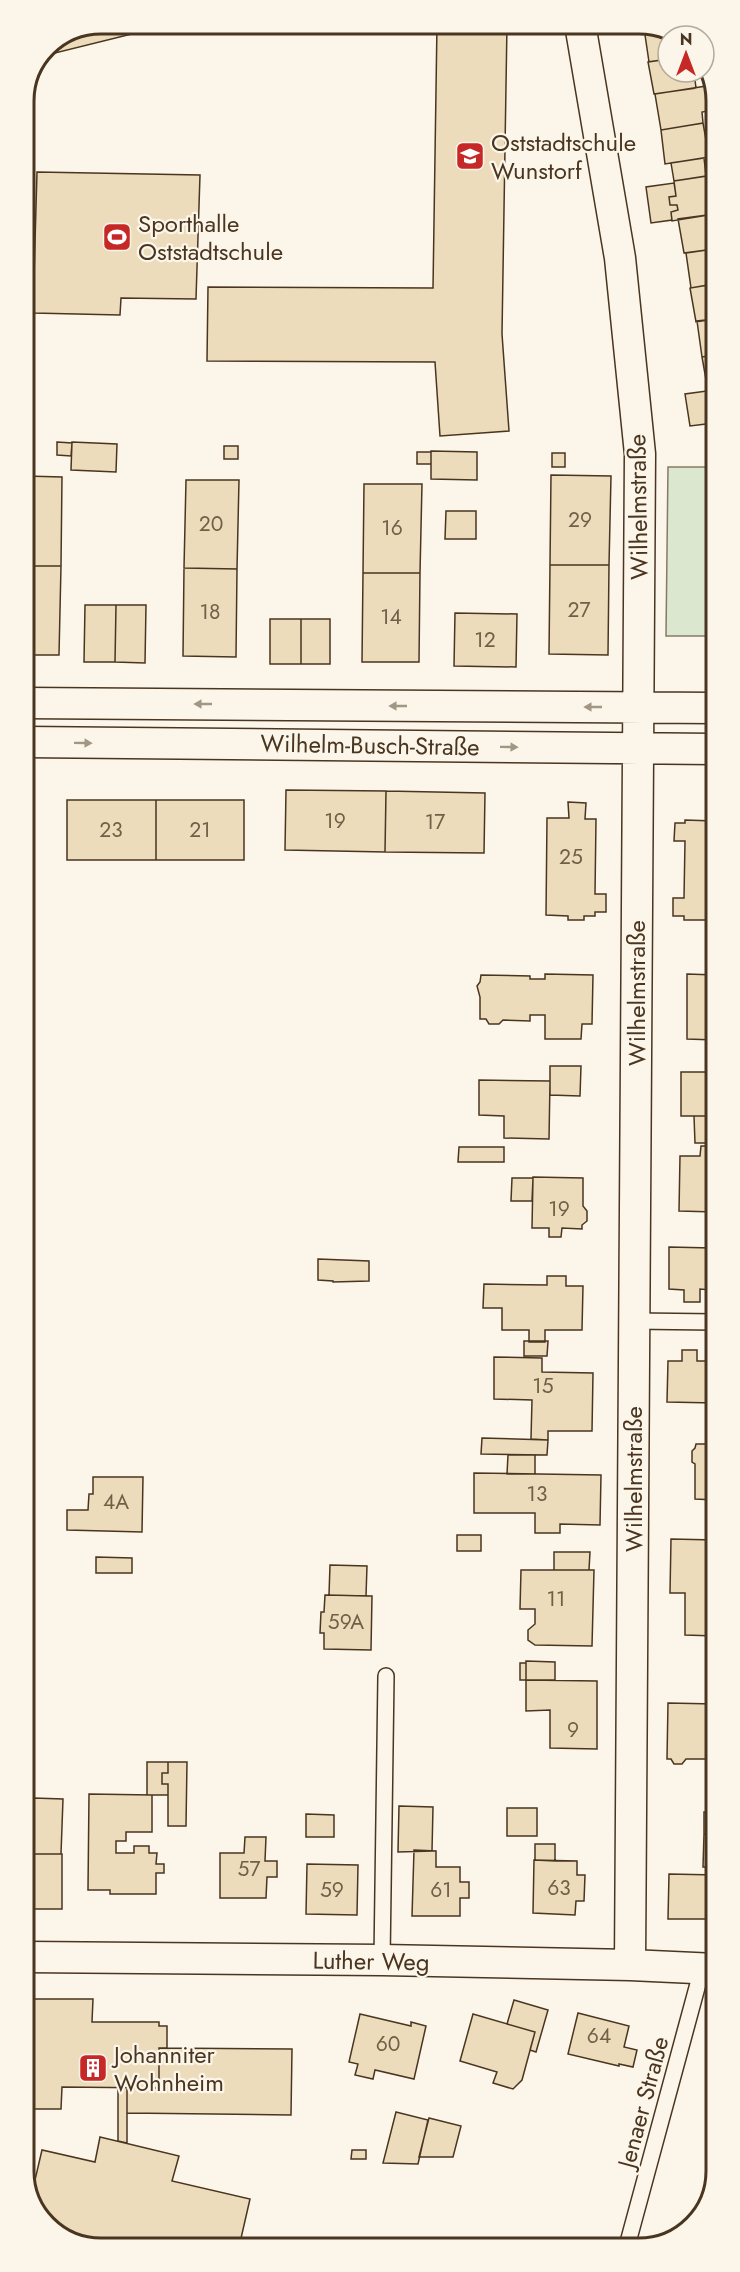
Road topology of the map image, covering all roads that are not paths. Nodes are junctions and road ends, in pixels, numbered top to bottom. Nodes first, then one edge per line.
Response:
1 (582, 35) edge
2 (34, 703) edge
3 (638, 708) junction
4 (706, 708) edge
5 (34, 742) edge
6 (637, 748) junction
7 (706, 749) edge
8 (634, 1321) junction
9 (706, 1322) edge
10 (386, 1676) dead end
11 (34, 1958) edge
12 (382, 1960) junction
13 (630, 1965) junction
14 (706, 1969) edge
15 (706, 1979) edge
16 (629, 2238) edge

1 - 3 street, Wilhelmstraße
3 -> 2 street, Wilhelm-Busch-Straße
3 - 4 street, Wilhelm-Busch-Straße
3 - 6 street, Wilhelmstraße
5 -> 6 street, Wilhelm-Busch-Straße
6 - 7 street, Wilhelm-Busch-Straße
6 - 8 street, Wilhelmstraße
8 - 9 lane
8 - 13 street, Wilhelmstraße
10 - 12 lane
11 - 12 street, Luther Weg
12 - 13 street, Luther Weg
13 - 14 street, Luther Weg
15 - 16 lane, Jenaer Straße

